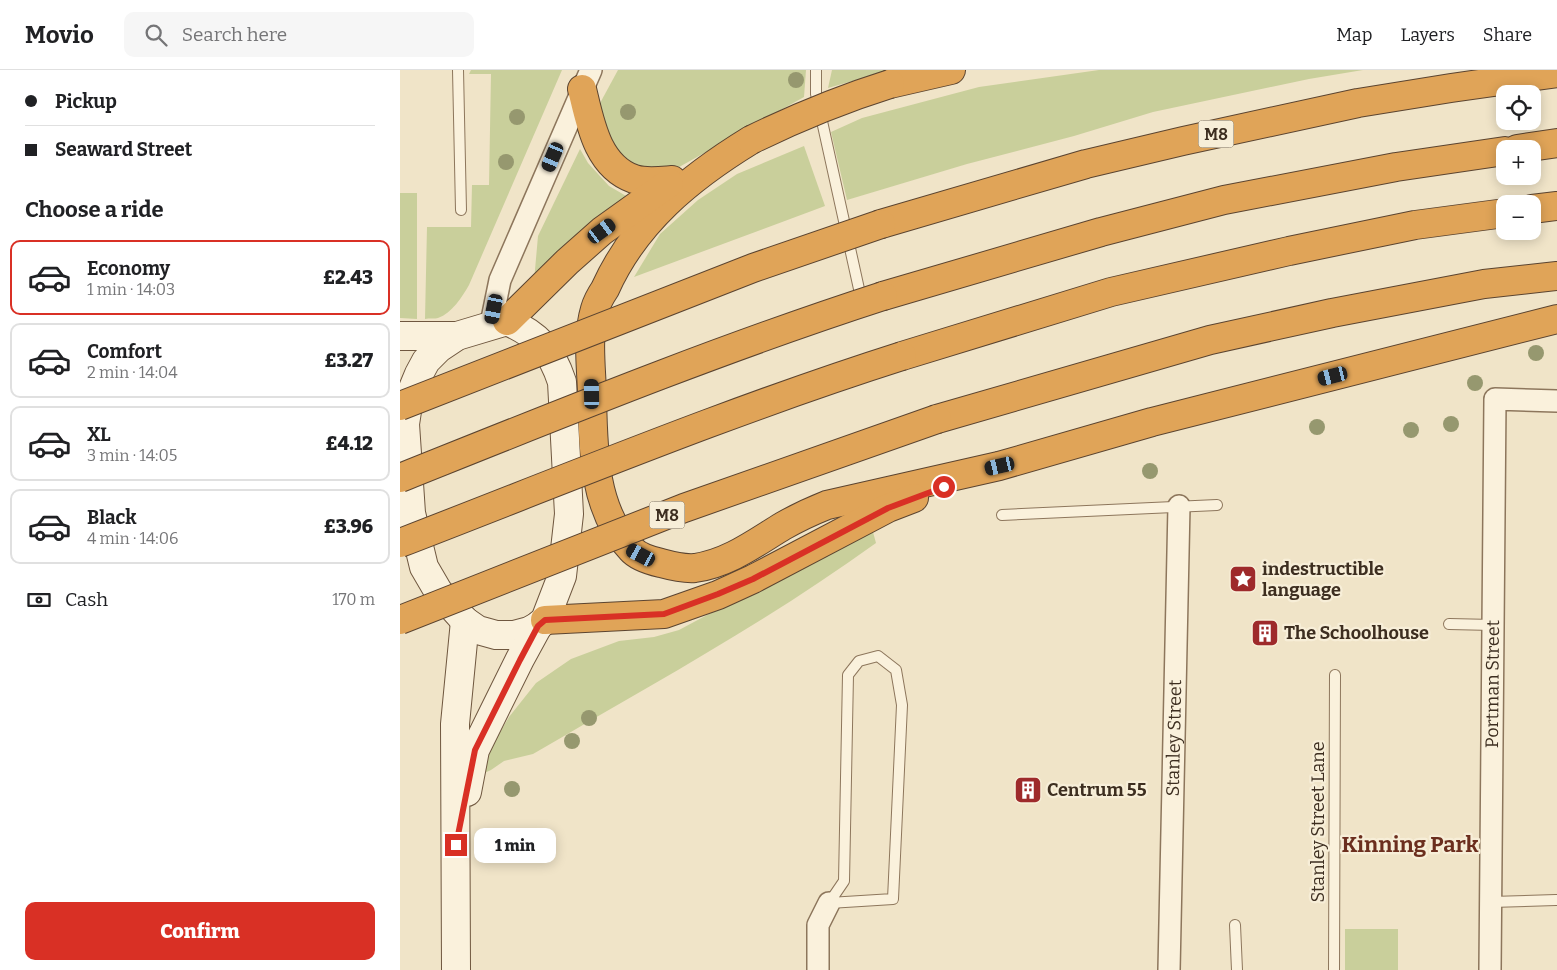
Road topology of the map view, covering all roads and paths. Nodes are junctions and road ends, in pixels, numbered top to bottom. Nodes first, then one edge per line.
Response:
1 (458, 70) edge
2 (816, 70) edge
3 (951, 70) edge
4 (1557, 73) edge
5 (586, 80) edge
6 (1557, 143) edge
7 (1541, 145) edge
8 (1496, 151) edge
9 (720, 160) junction
10 (672, 180) junction
11 (1557, 206) edge
12 (1541, 208) edge
13 (460, 210) dead end
14 (1496, 214) edge
15 (1557, 276) edge
16 (871, 293) junction
17 (1557, 319) edge
18 (499, 322) junction
19 (400, 336) edge
20 (457, 336) junction
21 (403, 398) edge
22 (1557, 401) edge
23 (1000, 466) junction
24 (400, 478) edge
25 (1217, 505) dead end
26 (1178, 506) junction
27 (1002, 515) dead end
28 (400, 543) edge
29 (400, 620) edge
30 (466, 621) junction
31 (542, 623) junction
32 (1450, 624) dead end
33 (1493, 625) junction
34 (1335, 675) dead end
35 (456, 845) junction
36 (1556, 900) dead end
37 (1491, 902) junction
38 (829, 903) junction
39 (1235, 925) dead end
40 (456, 970) edge
41 (818, 970) edge
42 (1169, 970) edge
43 (1237, 970) edge
44 (1334, 970) edge
45 (1490, 970) edge

1 - 13 lane
2 - 16 lane
3 - 9 highway, bridge
4 - 21 highway, M8, bridge
5 - 10 highway
5 - 18 street
6 - 7 highway
8 - 16 highway
9 - 10 highway
9 - 23 highway
10 - 18 highway
11 - 12 highway
14 - 28 highway, bridge
15 - 29 highway, M8, bridge
16 - 24 highway, bridge
17 - 23 highway
18 - 20 street
18 - 31 street
19 - 20 street
20 - 21 street
21 - 30 street
22 - 33 street, Portman Street
23 - 31 highway
25 - 26 lane
26 - 27 lane
26 - 42 street, Stanley Street
30 - 31 street
30 - 35 street
31 - 35 street
32 - 33 lane
33 - 37 street, Portman Street
34 - 44 lane, Stanley Street Lane
35 - 40 street
36 - 37 lane
37 - 45 street, Portman Street
38 - 38 lane
38 - 41 street
39 - 43 lane

